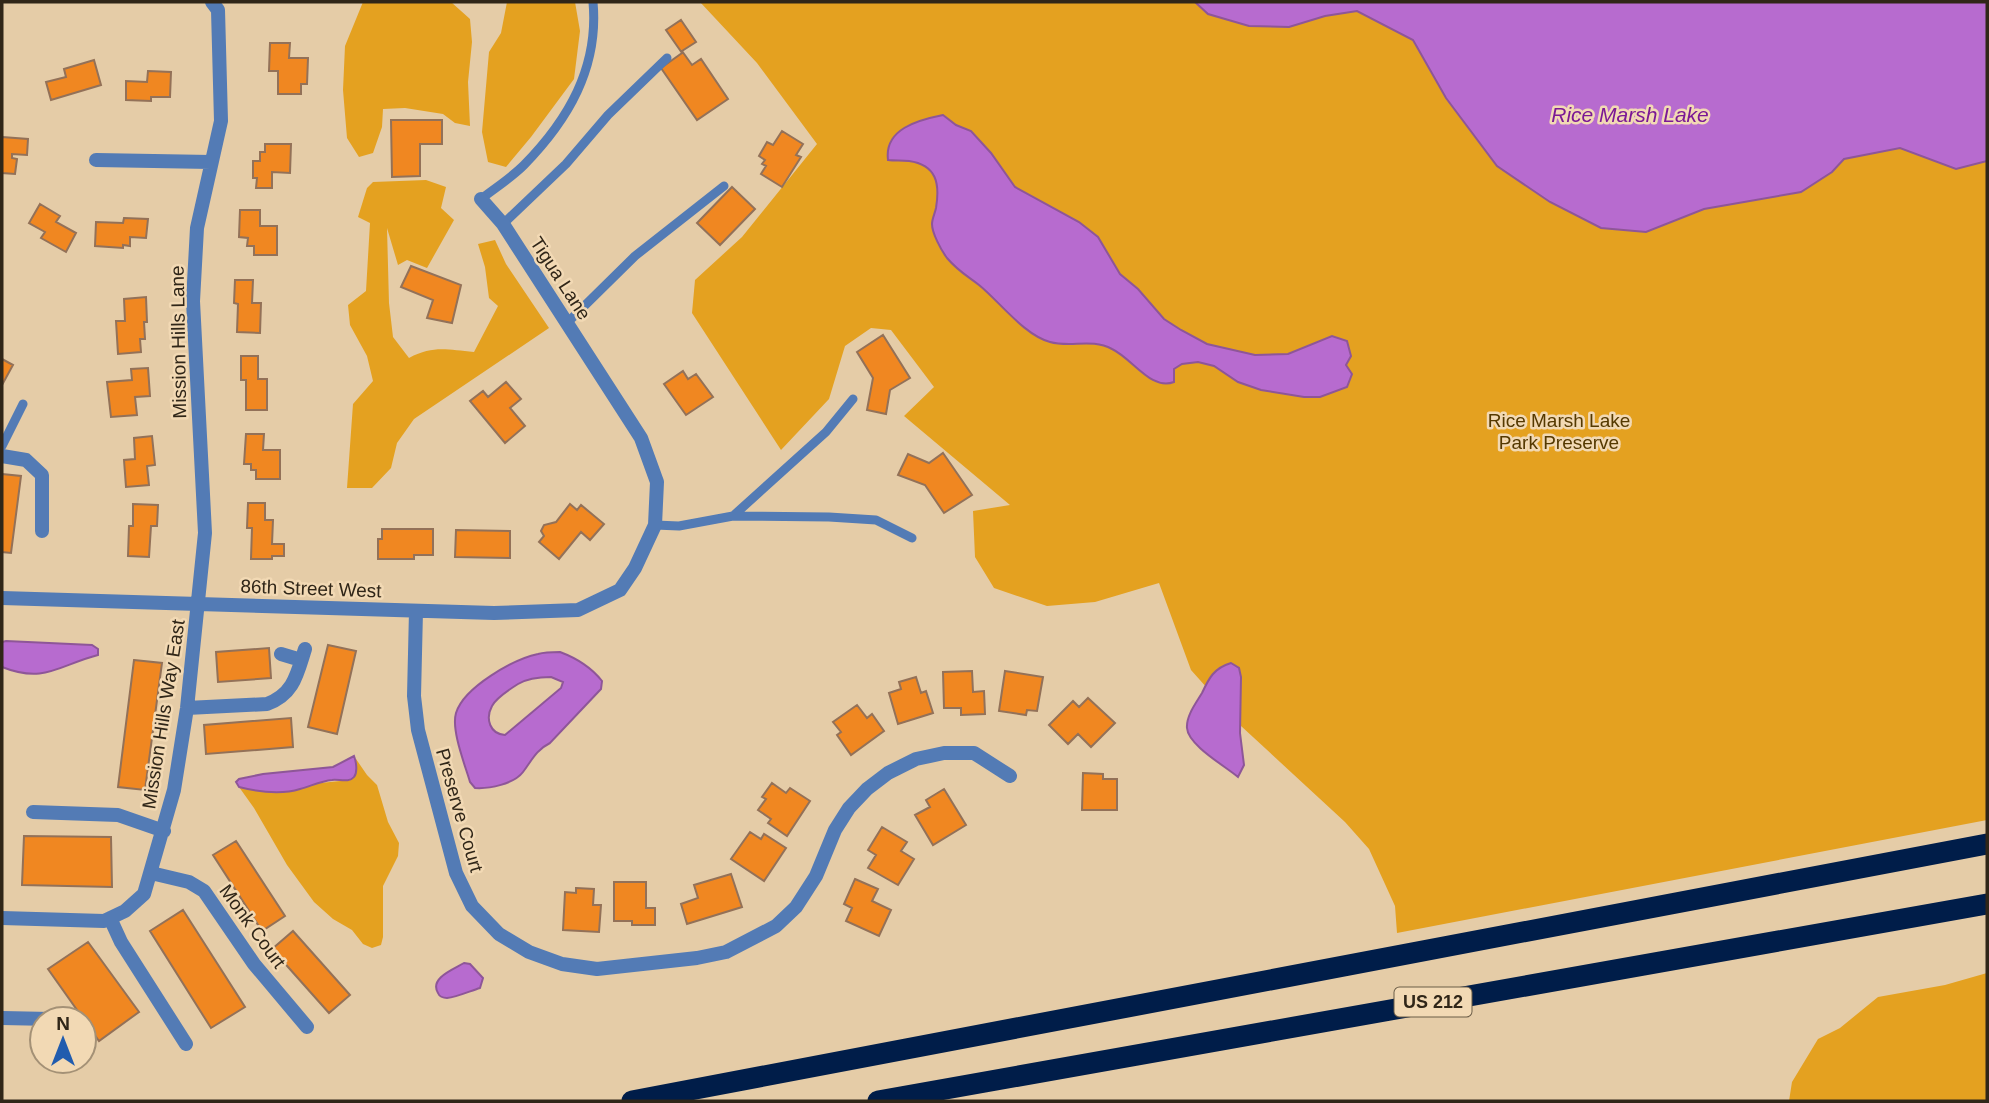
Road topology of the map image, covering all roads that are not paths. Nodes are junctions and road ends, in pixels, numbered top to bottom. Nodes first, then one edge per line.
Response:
1 (212, 2) edge
2 (593, 2) edge
3 (667, 58) dead end
4 (96, 160) dead end
5 (211, 162) junction
6 (724, 186) dead end
7 (481, 198) joint
8 (503, 225) junction
9 (568, 323) junction
10 (853, 399) dead end
11 (23, 404) dead end
12 (2, 446) edge
13 (2, 456) edge
14 (733, 516) junction
15 (655, 525) junction
16 (42, 531) dead end
17 (912, 538) dead end
18 (614, 592) joint
19 (2, 598) edge
20 (199, 603) junction
21 (416, 611) junction
22 (281, 654) dead end
23 (187, 708) junction
24 (1010, 776) dead end
25 (33, 811) dead end
26 (164, 831) junction
27 (1987, 844) edge
28 (151, 873) junction
29 (1987, 904) edge
30 (2, 918) edge
31 (110, 918) junction
32 (2, 1018) edge
33 (28, 1019) edge
34 (307, 1027) dead end
35 (186, 1044) dead end
36 (632, 1101) edge
37 (878, 1101) edge

1 - 5 street, Mission Hills Lane
2 - 7 lane, Tigua Lane
3 - 8 lane
4 - 5 street
5 - 20 street, Mission Hills Lane
6 - 9 lane
7 - 8 street, Tigua Lane
8 - 9 street, Tigua Lane
9 - 15 street, Tigua Lane
10 - 14 lane
11 - 12 lane
13 - 16 street
14 - 15 lane
14 - 17 lane
15 - 18 street, Tigua Lane
18 - 21 street, 86th Street West
19 - 20 street, 86th Street West
20 - 21 street, 86th Street West
20 - 23 street, Mission Hills Way East
21 - 24 street, Preserve Court
22 - 23 street
23 - 26 street, Mission Hills Way East
25 - 26 street, Mission Hills Way East
26 - 28 street, Mission Hills Way East
27 - 36 highway
28 - 31 street, Mission Hills Way East
28 - 34 street, Monk Court
29 - 37 highway, US 212
30 - 31 street
31 - 35 street
32 - 33 street

